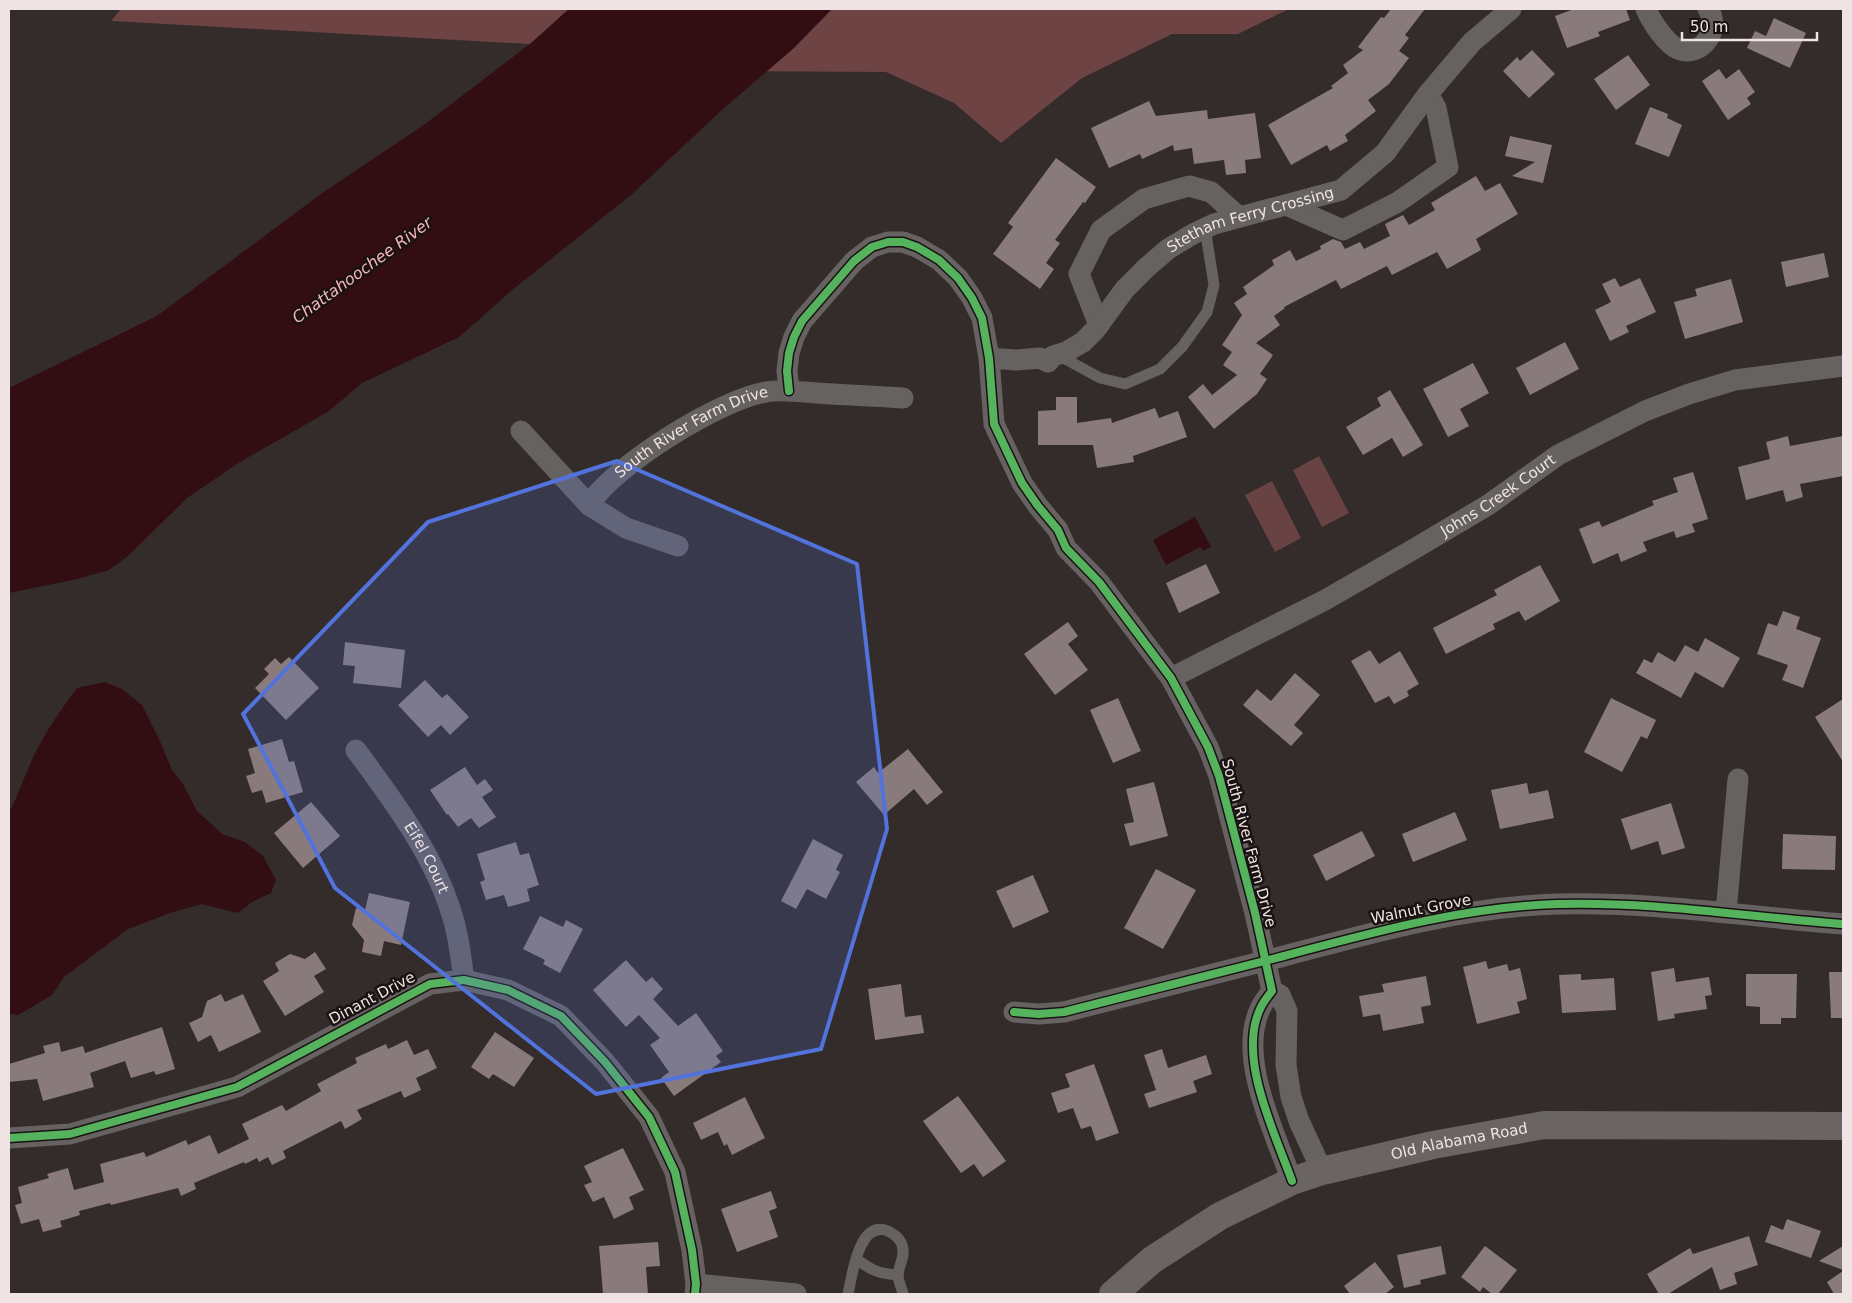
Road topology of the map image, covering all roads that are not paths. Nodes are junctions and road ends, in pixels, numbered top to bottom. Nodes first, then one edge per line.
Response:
1 (1511, 9) edge
2 (1646, 9) edge
3 (1708, 9) edge
4 (1428, 94) junction
5 (1286, 205) junction
6 (1239, 217) junction
7 (1205, 228) junction
8 (1098, 325) junction
9 (1058, 355) junction
10 (989, 358) junction
11 (1843, 366) edge
12 (789, 391) junction
13 (903, 398) dead end
14 (521, 431) dead end
15 (589, 504) junction
16 (678, 546) dead end
17 (1171, 678) junction
18 (356, 750) dead end
19 (1738, 779) dead end
20 (1726, 912) junction
21 (1843, 924) edge
22 (1265, 961) junction
23 (464, 980) junction
24 (1272, 991) junction
25 (1014, 1012) dead end
26 (1843, 1126) edge
27 (9, 1138) edge
28 (1322, 1171) junction
29 (1292, 1181) junction
30 (856, 1259) junction
31 (898, 1275) junction
32 (696, 1289) edge
33 (796, 1294) edge
34 (848, 1294) edge
35 (902, 1294) edge
36 (1113, 1294) edge

1 - 4 street, Stetham Ferry Crossing
2 - 3 street
4 - 5 street, Stetham Ferry Crossing
4 - 5 street
5 - 6 street, Stetham Ferry Crossing
6 - 7 street, Stetham Ferry Crossing
6 - 8 street
7 - 8 street, Stetham Ferry Crossing
7 - 9 lane
8 - 9 street, Stetham Ferry Crossing
9 - 10 street, Stetham Ferry Crossing
10 - 12 street, South River Farm Drive
10 - 17 street, South River Farm Drive
11 - 17 street, Johns Creek Court
12 - 13 street
12 - 15 street, South River Farm Drive
14 - 15 street
15 - 16 street
17 - 22 street, South River Farm Drive
18 - 23 street, Eifel Court
19 - 20 street
20 - 21 street, Walnut Grove
20 - 22 street, Walnut Grove
22 - 24 street, South River Farm Drive
22 - 25 street, Walnut Grove
23 - 27 street, Dinant Drive
23 - 32 street, Dinant Drive
24 - 28 street, South River Farm Drive
24 - 29 street
26 - 28 main road, Old Alabama Road
28 - 29 main road, Old Alabama Road
29 - 36 main road, Old Alabama Road
30 - 31 lane
30 - 31 lane
30 - 34 lane
31 - 35 lane
32 - 33 street

